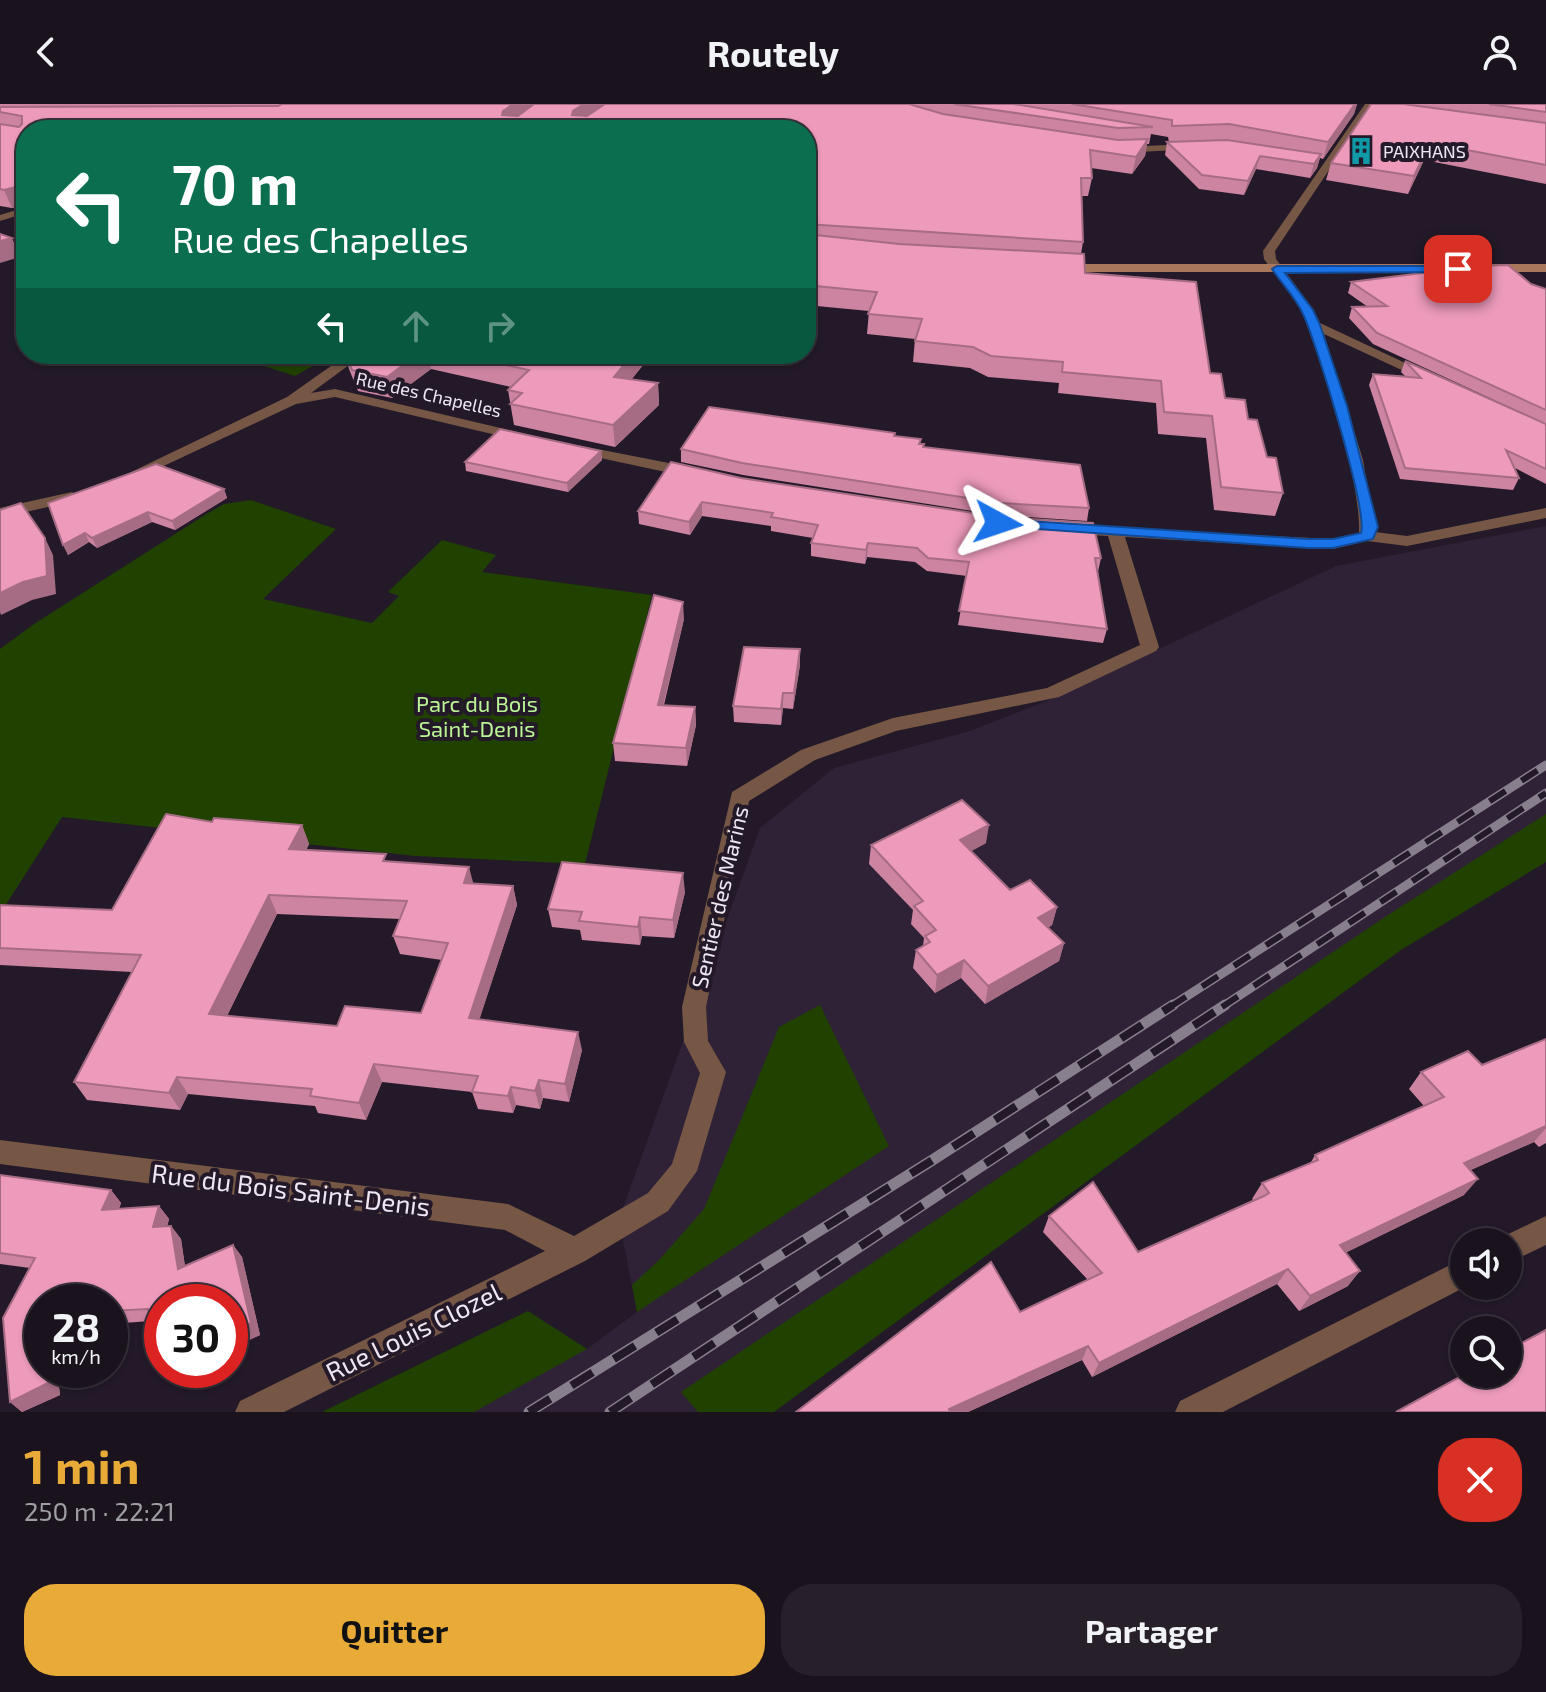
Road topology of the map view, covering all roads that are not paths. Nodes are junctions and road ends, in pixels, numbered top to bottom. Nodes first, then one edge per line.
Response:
1 (1351, 108) edge
2 (1371, 109) edge
3 (1143, 137) edge
4 (1115, 151) edge
5 (1546, 266) edge
6 (1048, 268) edge
7 (1277, 269) junction
8 (1314, 325) junction
9 (344, 364) edge
10 (326, 377) junction
11 (1435, 380) edge
12 (335, 393) junction
13 (292, 400) junction
14 (714, 477) edge
15 (119, 481) edge
16 (91, 491) edge
17 (0, 513) edge
18 (1546, 513) edge
19 (1060, 528) edge
20 (1115, 532) junction
21 (1367, 536) junction
22 (0, 1152) edge
23 (1546, 1230) edge
24 (1522, 1242) edge
25 (575, 1251) junction
26 (1450, 1279) edge
27 (251, 1412) edge
28 (1191, 1412) edge

1 - 2 street
2 - 7 street
3 - 4 street
5 - 7 main road
6 - 7 main road
7 - 8 street
8 - 11 street
8 - 21 street
9 - 10 street
10 - 12 street, Rue des Chapelles
10 - 13 street
12 - 13 street, Rue des Chapelles
12 - 14 street, Rue des Chapelles
13 - 15 street
16 - 17 street
18 - 21 street
19 - 20 street
20 - 21 street
20 - 25 street, Sentier des Marins
22 - 25 street, Rue du Bois Saint-Denis
23 - 24 street
25 - 27 street, Rue Louis Clozel
26 - 28 street

